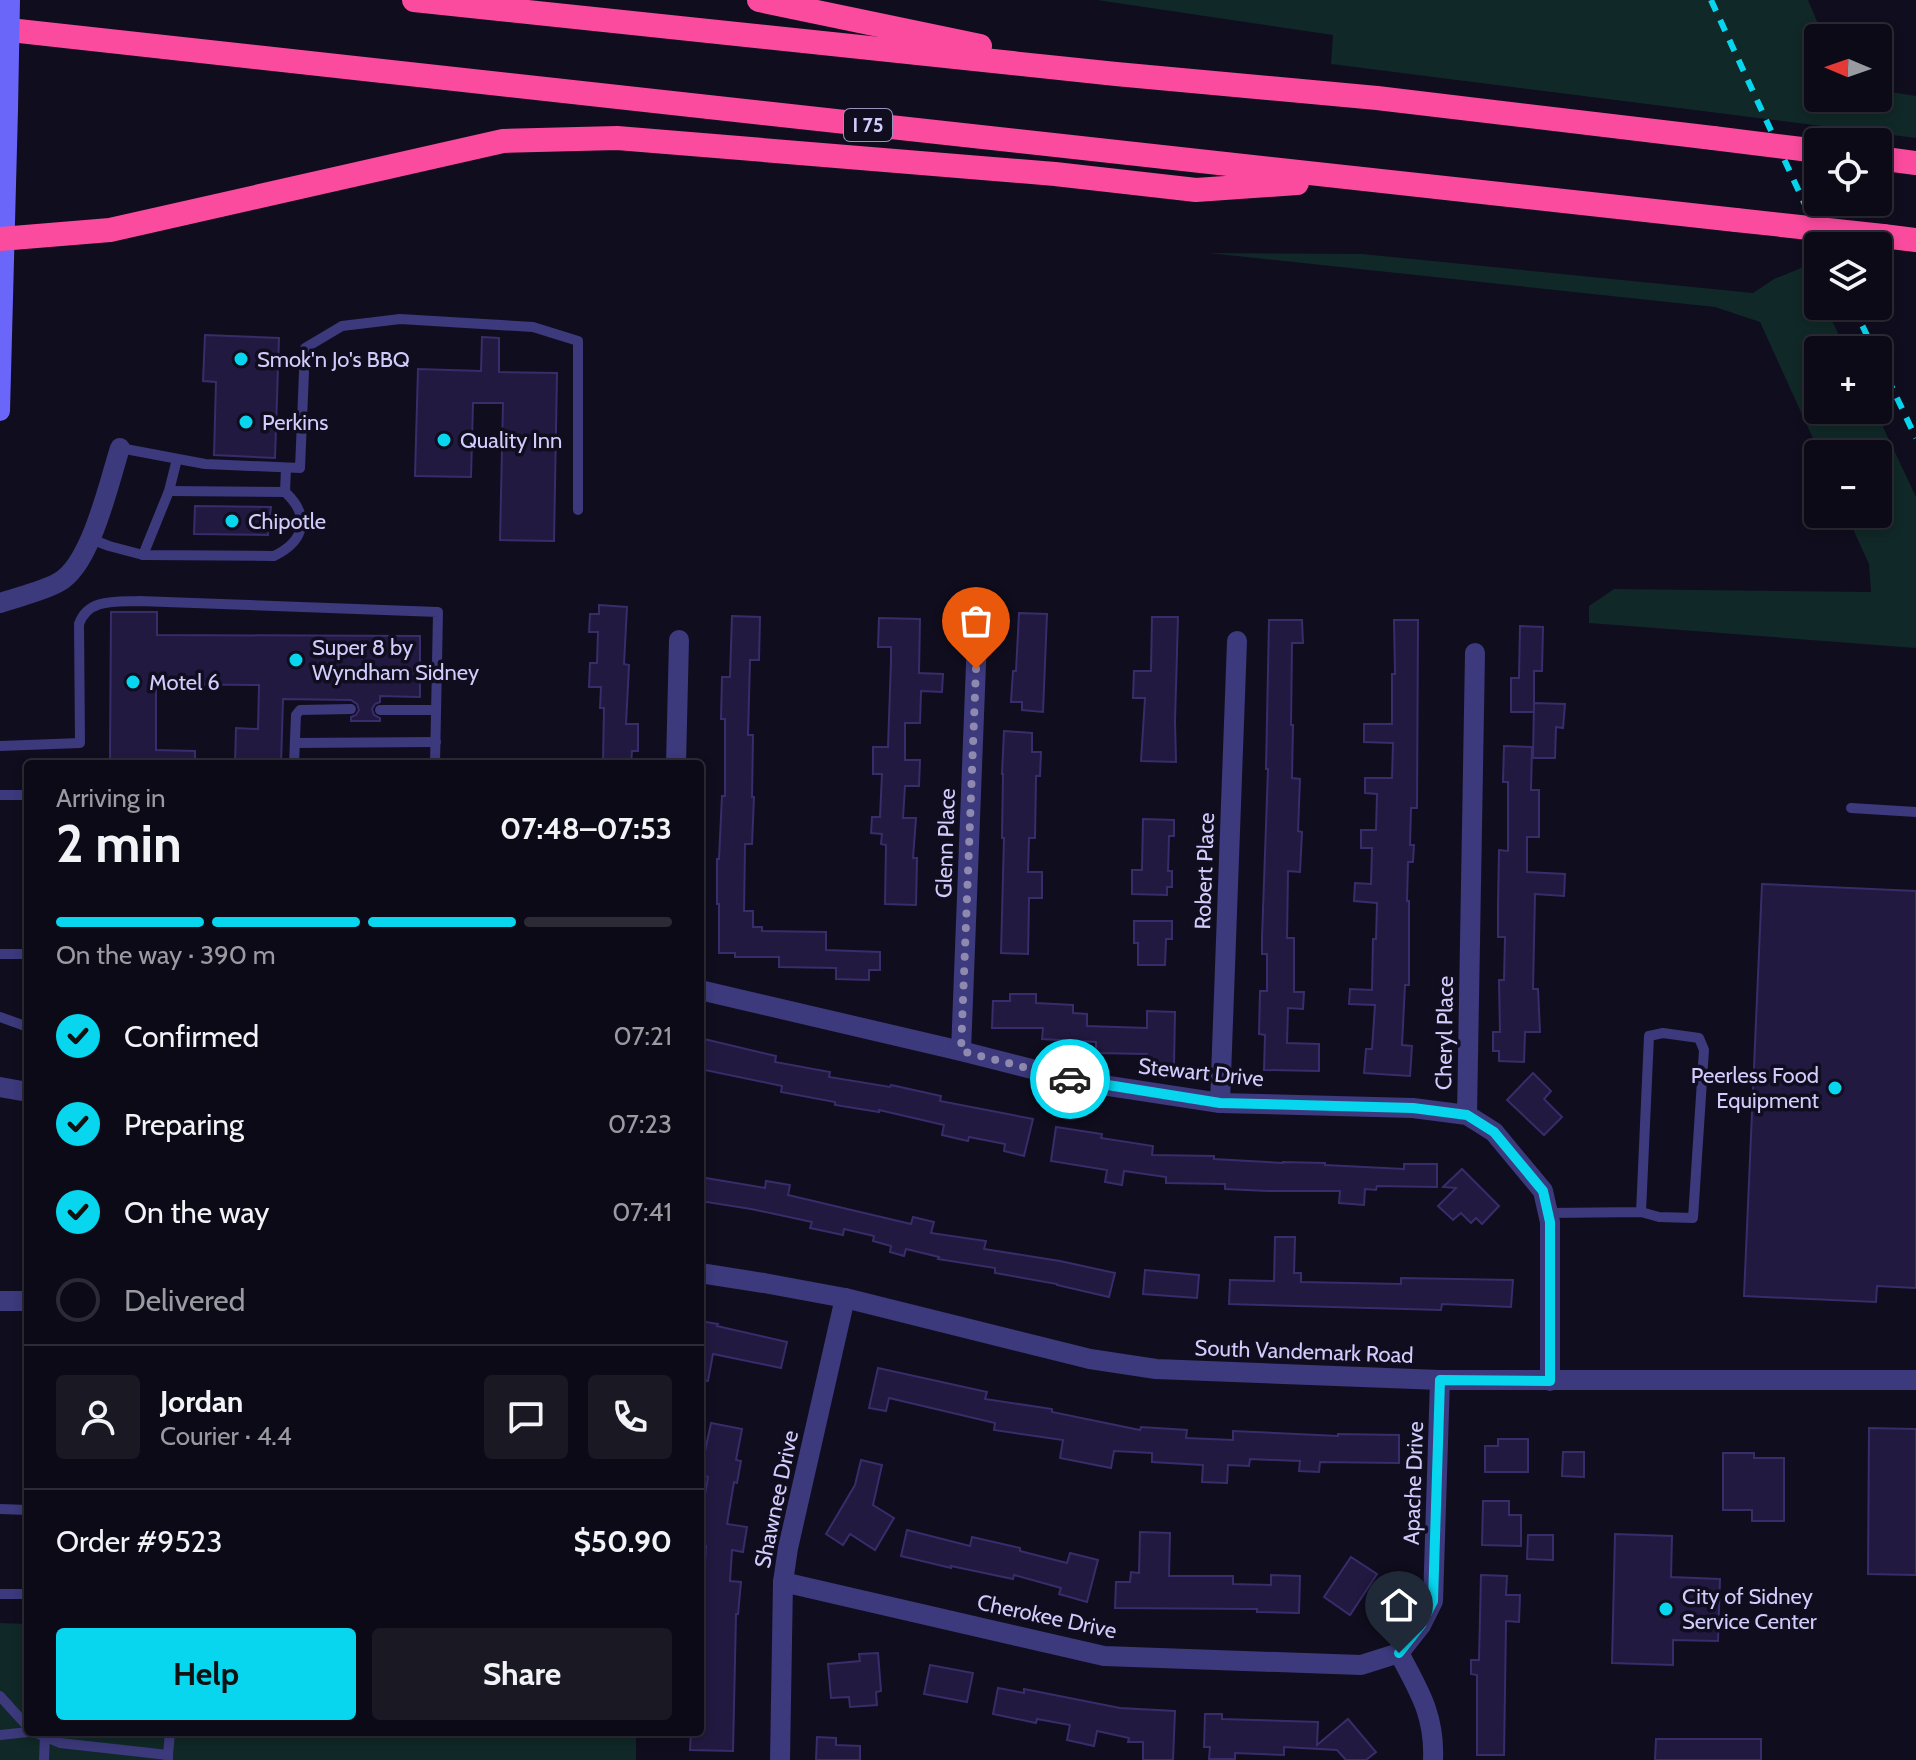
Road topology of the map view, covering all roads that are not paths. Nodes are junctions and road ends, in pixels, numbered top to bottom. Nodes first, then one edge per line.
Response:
1 (10, 0) edge
2 (414, 0) edge
3 (759, 0) edge
4 (0, 29) edge
5 (1116, 74) junction
6 (1804, 149) edge
7 (1892, 160) edge
8 (1916, 163) edge
9 (1361, 179) junction
10 (2, 239) edge
11 (1916, 240) edge
12 (0, 411) edge
13 (120, 448) joint
14 (177, 459) junction
15 (286, 468) junction
16 (169, 491) junction
17 (285, 492) junction
18 (578, 510) dead end
19 (91, 539) junction
20 (143, 555) junction
21 (0, 603) edge
22 (977, 638) dead end
23 (679, 640) dead end
24 (1237, 641) dead end
25 (1475, 653) dead end
26 (351, 709) dead end
27 (380, 710) dead end
28 (436, 710) junction
29 (436, 742) junction
30 (80, 743) junction
31 (295, 743) junction
32 (0, 746) edge
33 (90, 752) dead end
34 (294, 760) edge
35 (435, 760) edge
36 (676, 760) edge
37 (0, 795) edge
38 (24, 795) edge
39 (1851, 808) dead end
40 (1916, 812) edge
41 (0, 954) edge
42 (24, 954) edge
43 (704, 991) edge
44 (0, 1017) edge
45 (24, 1026) edge
46 (961, 1051) junction
47 (0, 1087) edge
48 (24, 1091) edge
49 (1220, 1103) junction
50 (1467, 1115) junction
51 (1641, 1212) junction
52 (1548, 1213) junction
53 (704, 1274) edge
54 (845, 1298) junction
55 (0, 1301) edge
56 (24, 1301) edge
57 (1440, 1380) junction
58 (1916, 1380) edge
59 (1550, 1381) junction
60 (0, 1509) edge
61 (24, 1510) edge
62 (783, 1582) junction
63 (0, 1594) edge
64 (24, 1594) edge
65 (1399, 1653) junction
66 (0, 1696) edge
67 (24, 1723) edge
68 (24, 1731) edge
69 (0, 1735) edge
70 (45, 1736) edge
71 (47, 1736) edge
72 (170, 1736) edge
73 (168, 1757) edge
74 (44, 1760) edge
75 (780, 1760) edge
76 (1433, 1760) edge

1 - 10 main road, bridge
2 - 5 highway
3 - 5 highway
4 - 9 highway, I 75
5 - 6 highway, bridge
7 - 8 highway
9 - 10 highway
9 - 11 highway, I 75, bridge
10 - 12 main road
13 - 14 lane
13 - 19 street
14 - 15 lane
14 - 16 lane
15 - 17 lane
15 - 18 lane
16 - 17 lane
16 - 20 lane
17 - 20 lane
19 - 20 lane
19 - 21 street
22 - 46 street, Glenn Place
23 - 36 street
24 - 49 street, Robert Place
25 - 50 street, Cheryl Place
26 - 31 lane
27 - 28 lane
28 - 29 lane
28 - 30 lane
29 - 31 lane
29 - 35 lane
30 - 32 lane
30 - 33 lane
31 - 34 lane
37 - 38 lane
39 - 40 lane
41 - 42 lane
43 - 46 street, Stewart Drive
44 - 45 lane
46 - 49 street, Stewart Drive
47 - 48 street
49 - 50 street, Stewart Drive
50 - 52 street, Cheryl Place
51 - 51 lane
51 - 52 lane
52 - 59 street, Cheryl Place
53 - 54 street, South Vandemark Road
54 - 57 street, South Vandemark Road
54 - 62 street, Shawnee Drive
55 - 56 street
57 - 59 street, South Vandemark Road
57 - 65 street, Apache Drive
58 - 59 street, South Vandemark Road
60 - 61 lane
62 - 65 street, Cherokee Drive
62 - 75 street, Shawnee Drive
63 - 64 lane
65 - 76 street
66 - 67 lane
68 - 69 lane
70 - 74 lane
71 - 73 lane
72 - 73 lane

